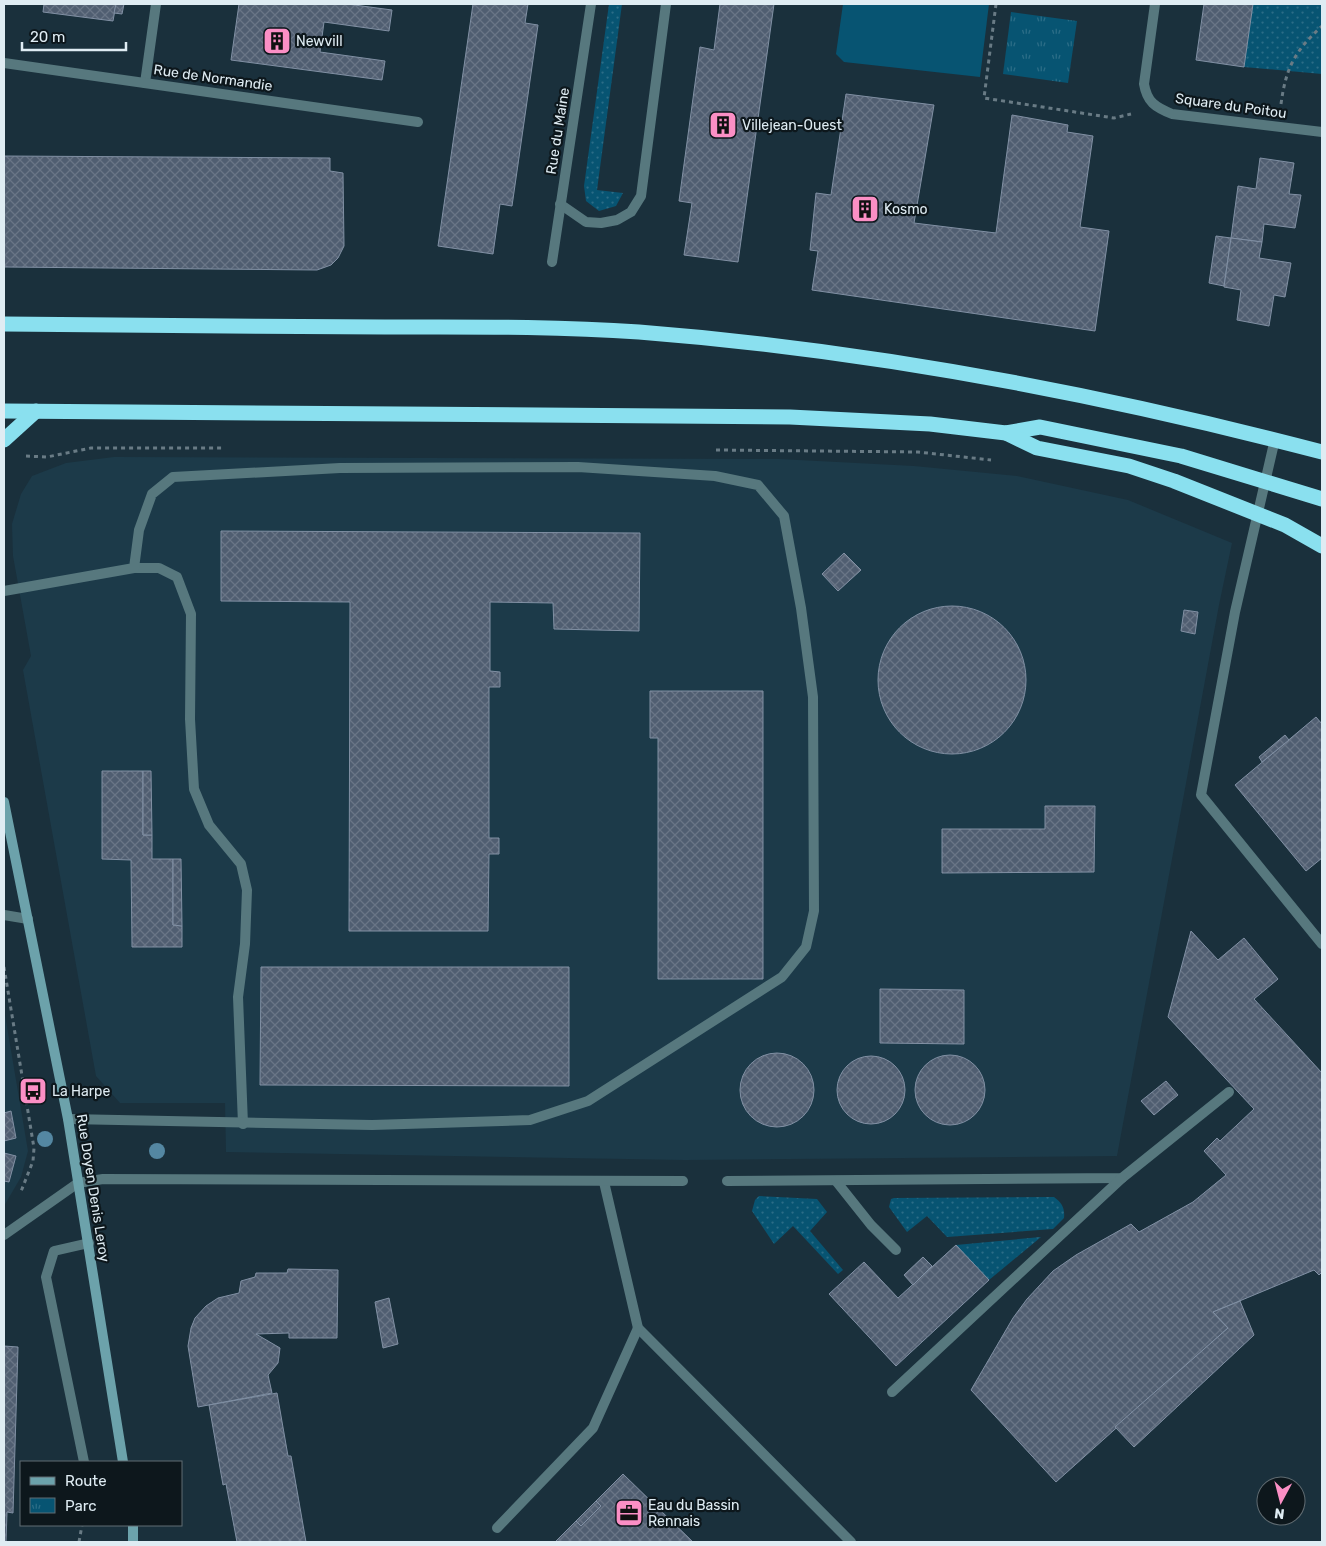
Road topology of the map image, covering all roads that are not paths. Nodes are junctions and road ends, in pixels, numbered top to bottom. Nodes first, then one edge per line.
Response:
1 (156, 4) edge
2 (591, 4) edge
3 (666, 4) edge
4 (1155, 4) edge
5 (4, 63) edge
6 (145, 83) junction
7 (418, 122) dead end
8 (1322, 132) edge
9 (560, 204) junction
10 (552, 262) dead end
11 (4, 324) edge
12 (4, 411) edge
13 (36, 411) junction
14 (1006, 433) junction
15 (4, 440) edge
16 (1275, 440) junction
17 (1322, 452) edge
18 (1266, 480) junction
19 (1322, 498) edge
20 (1258, 514) junction
21 (1322, 546) edge
22 (134, 568) junction
23 (4, 590) edge
24 (4, 802) edge
25 (4, 915) edge
26 (28, 919) junction
27 (1322, 944) edge
28 (1229, 1092) dead end
29 (68, 1119) junction
30 (243, 1124) junction
31 (1122, 1178) junction
32 (683, 1181) dead end
33 (727, 1181) dead end
34 (836, 1181) junction
35 (604, 1182) junction
36 (78, 1183) junction
37 (4, 1235) edge
38 (89, 1243) junction
39 (896, 1250) dead end
40 (638, 1328) junction
41 (892, 1392) dead end
42 (84, 1461) edge
43 (123, 1461) edge
44 (131, 1527) edge
45 (497, 1528) dead end
46 (133, 1542) edge
47 (852, 1542) edge

1 - 6 street
2 - 9 street, Rue du Maine
3 - 9 street
4 - 8 street, Square du Poitou
5 - 6 street, Rue de Normandie
6 - 7 street, Rue de Normandie
9 - 10 street, Rue du Maine
11 - 16 highway
12 - 13 highway
13 - 14 highway
13 - 15 highway
14 - 18 highway
14 - 20 highway
16 - 17 highway
16 - 18 street
18 - 19 highway
18 - 20 street
20 - 21 highway
20 - 27 street
22 - 23 street
22 - 30 street
22 - 30 street
24 - 26 street, Rue Doyen Denis Leroy
25 - 26 street
26 - 29 street, Rue Doyen Denis Leroy
28 - 31 street
29 - 30 street
29 - 36 street, Rue Doyen Denis Leroy
31 - 34 street
31 - 41 street
32 - 35 street
33 - 34 street
34 - 39 street
35 - 36 street
35 - 40 street
36 - 37 street
36 - 38 street, Rue Doyen Denis Leroy
38 - 42 street
38 - 43 street, Rue Doyen Denis Leroy
40 - 45 street
40 - 47 street
44 - 46 street

